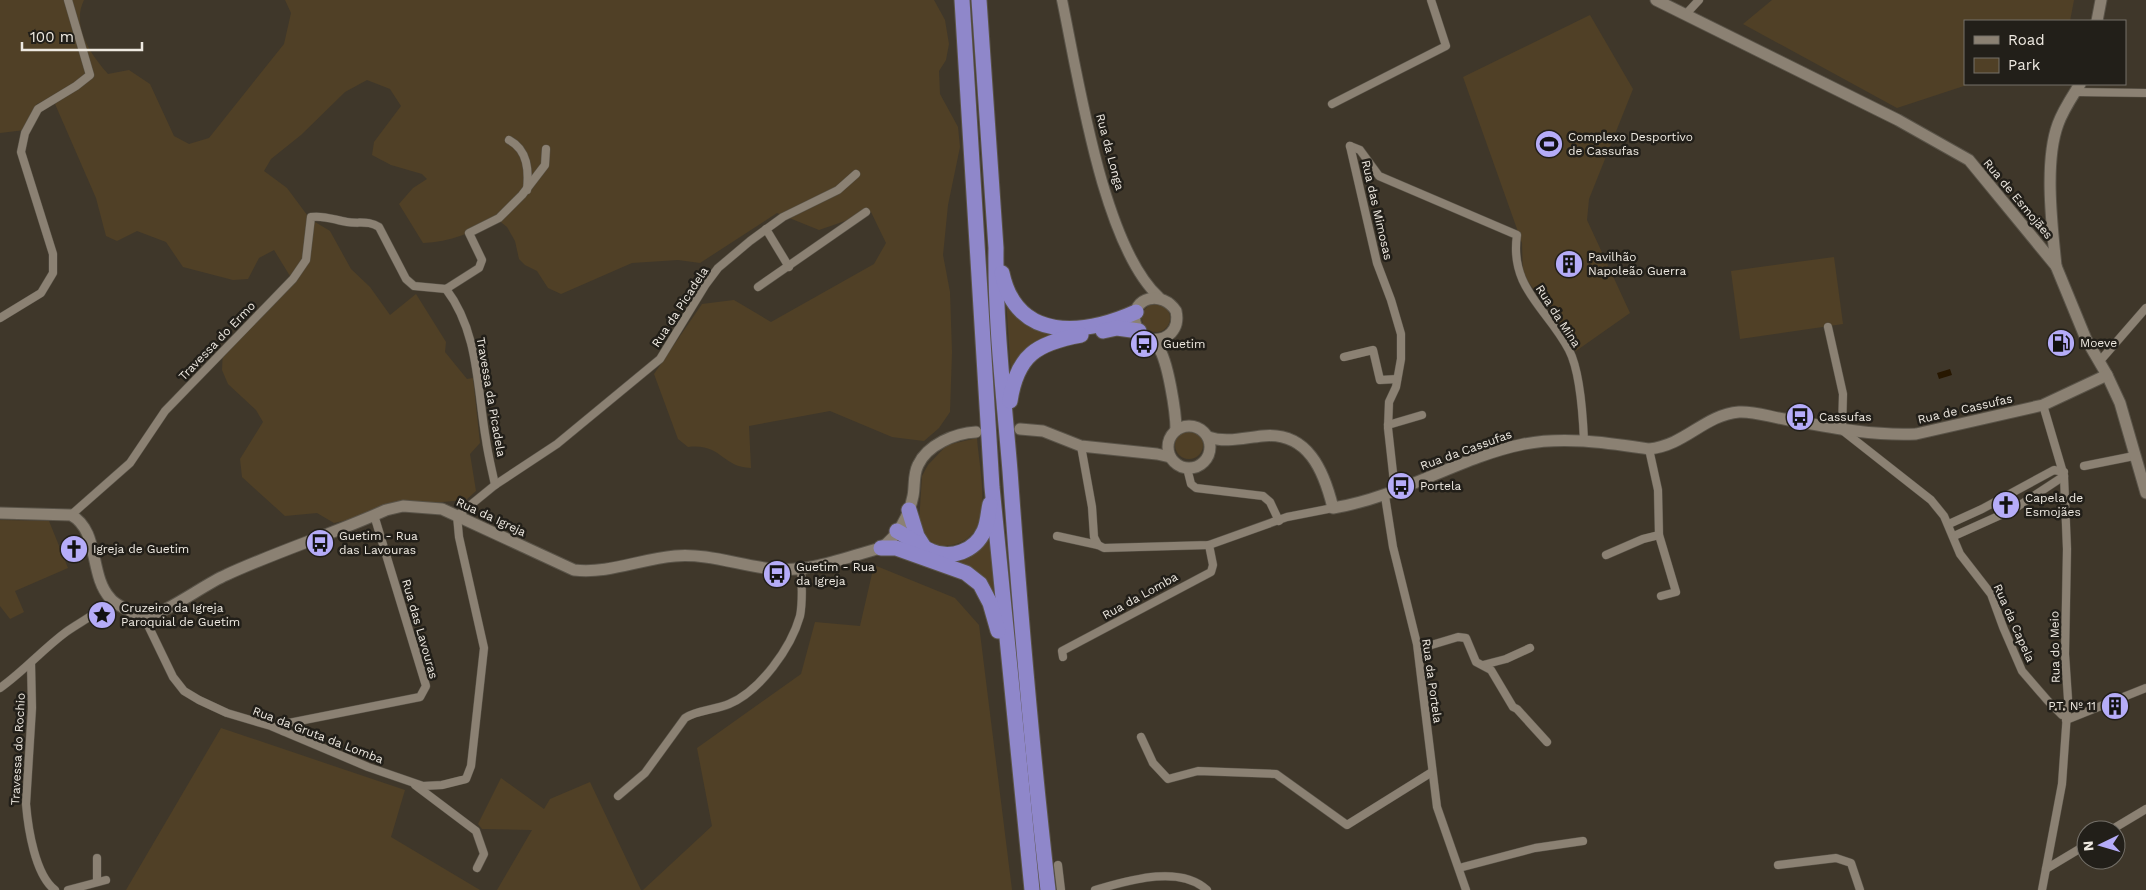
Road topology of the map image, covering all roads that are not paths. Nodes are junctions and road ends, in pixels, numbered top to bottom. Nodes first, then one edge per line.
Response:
1 (68, 0) edge
2 (962, 0) edge
3 (978, 0) edge
4 (1062, 0) edge
5 (1431, 0) edge
6 (1657, 0) edge
7 (1699, 0) edge
8 (2101, 0) edge
9 (1686, 14) junction
10 (2097, 20) edge
11 (2077, 88) edge
12 (2146, 93) edge
13 (1332, 104) dead end
14 (508, 140) dead end
15 (546, 150) dead end
16 (856, 174) dead end
17 (527, 190) junction
18 (866, 212) dead end
19 (766, 229) junction
20 (1517, 235) joint
21 (996, 248) junction
22 (2056, 266) junction
23 (789, 267) junction
24 (1140, 275) junction
25 (758, 287) dead end
26 (446, 289) junction
27 (1160, 297) junction
28 (1140, 307) junction
29 (2146, 308) edge
30 (0, 318) edge
31 (1828, 328) dead end
32 (1144, 335) junction
33 (1168, 337) junction
34 (1344, 357) dead end
35 (2100, 362) junction
36 (2108, 375) junction
37 (1397, 379) junction
38 (2087, 383) junction
39 (2043, 405) junction
40 (1422, 415) dead end
41 (1006, 422) junction
42 (1388, 425) junction
43 (1192, 426) junction
44 (1020, 430) dead end
45 (1842, 430) junction
46 (976, 432) dead end
47 (1172, 435) junction
48 (1208, 437) junction
49 (1227, 441) junction
50 (1584, 441) junction
51 (1081, 446) junction
52 (1649, 449) junction
53 (1133, 452) junction
54 (1209, 454) junction
55 (1170, 457) junction
56 (2139, 460) edge
57 (2084, 466) dead end
58 (1188, 468) junction
59 (2064, 474) junction
60 (495, 485) junction
61 (992, 487) junction
62 (1390, 493) junction
63 (2146, 493) edge
64 (1333, 508) junction
65 (1982, 509) junction
66 (910, 510) junction
67 (0, 513) edge
68 (71, 515) junction
69 (374, 515) junction
70 (457, 516) junction
71 (1988, 520) junction
72 (1279, 521) junction
73 (1949, 524) junction
74 (897, 531) junction
75 (1659, 535) junction
76 (1057, 536) dead end
77 (1954, 536) junction
78 (1098, 545) junction
79 (1210, 545) junction
80 (881, 548) junction
81 (922, 553) junction
82 (1606, 555) dead end
83 (841, 559) junction
84 (801, 569) junction
85 (1661, 596) dead end
86 (111, 600) junction
87 (144, 617) junction
88 (1418, 648) junction
89 (1530, 648) dead end
90 (1007, 654) junction
91 (1064, 657) dead end
92 (31, 663) junction
93 (1483, 666) junction
94 (0, 688) edge
95 (2146, 688) edge
96 (2066, 718) junction
97 (283, 731) junction
98 (1141, 737) dead end
99 (1547, 742) dead end
100 (1432, 772) junction
101 (412, 782) junction
102 (618, 796) dead end
103 (2146, 809) edge
104 (2126, 821) edge
105 (1583, 841) dead end
106 (2076, 851) edge
107 (97, 858) dead end
108 (1058, 865) dead end
109 (1778, 865) dead end
110 (477, 868) dead end
111 (1459, 868) junction
112 (2046, 869) junction
113 (106, 880) dead end
114 (97, 882) junction
115 (56, 890) edge
116 (68, 890) edge
117 (1032, 890) edge
118 (1048, 890) edge
119 (1061, 890) edge
120 (1095, 890) edge
121 (1207, 890) edge
122 (1466, 890) edge
123 (1860, 890) edge
124 (2042, 890) edge

1 - 30 street
2 - 61 highway
3 - 21 highway
4 - 24 street, Rua da Longa
5 - 13 street
6 - 9 main road, Rua de Esmojães
7 - 9 street
8 - 10 main road
9 - 22 main road, Rua de Esmojães
11 - 12 street
11 - 22 main road
14 - 17 street
15 - 17 street
16 - 19 street, Rua da Picadela
17 - 26 street
18 - 23 street
19 - 23 street
19 - 60 street, Rua da Picadela
20 - 37 street, Rua das Mimosas
20 - 50 street, Rua da Mina
21 - 28 highway
21 - 41 highway
22 - 35 main road, Rua de Esmojães
23 - 25 street
24 - 27 street, Rua da Longa
24 - 28 street, Rua da Longa
26 - 60 street, Travessa da Picadela
26 - 68 street, Travessa do Ermo
27 - 28 main road
27 - 33 main road, Rua da Longa
28 - 32 main road, Rua da Longa
29 - 35 street
31 - 45 street
32 - 33 main road
32 - 41 highway
32 - 47 main road, Rua da Longa
33 - 43 main road, Rua da Longa
34 - 37 street
35 - 36 main road, Rua de Esmojães
35 - 38 main road
36 - 38 main road, Rua de Cassufas
36 - 56 main road, Rua de Esmojães
37 - 42 street, Rua das Mimosas
38 - 39 main road, Rua de Cassufas
39 - 45 main road, Rua de Cassufas
39 - 59 street, Rua do Meio
40 - 42 street
41 - 118 highway
42 - 62 street, Rua das Mimosas
43 - 47 main road
43 - 48 main road, Rua da Longa
44 - 51 main road
45 - 52 main road, Rua da Cassufas
45 - 73 street, Rua da Capela
46 - 66 main road
47 - 53 main road
47 - 55 main road, Rua da Longa
48 - 49 main road
48 - 54 main road
49 - 54 main road
49 - 64 main road
50 - 52 main road, Rua da Cassufas
50 - 62 main road, Rua da Cassufas
51 - 53 main road
51 - 78 street
52 - 75 street
53 - 55 main road
54 - 58 main road
55 - 58 main road
56 - 57 street
56 - 63 main road, Rua de Esmojães
58 - 72 street
59 - 65 street
59 - 71 street
59 - 96 street, Rua do Meio
60 - 70 street, Rua da Picadela
61 - 81 highway
61 - 90 highway
62 - 64 main road, Rua da Cassufas
62 - 88 street, Rua da Portela
64 - 72 street, Rua da Cassufas
65 - 71 street
65 - 73 street
66 - 74 main road
66 - 81 highway
67 - 68 main road
68 - 86 main road
69 - 70 main road, Rua da Igreja
69 - 87 main road, Rua da Igreja
69 - 97 street, Rua das Lavouras
70 - 84 main road, Rua da Igreja
70 - 101 street
71 - 77 street
72 - 79 street, Rua da Cassufas
73 - 77 street, Rua da Capela
74 - 80 main road
74 - 81 highway
74 - 83 main road, Rua da Igreja
75 - 82 street
75 - 85 street
76 - 78 street, Rua da Cassufas
77 - 96 street, Rua da Capela
78 - 79 street, Rua da Cassufas
79 - 91 street, Rua da Lomba
80 - 81 highway
80 - 83 main road, Rua da Igreja
81 - 90 highway
83 - 84 main road, Rua da Igreja
84 - 102 street
86 - 87 main road
86 - 92 street
87 - 97 street, Rua da Gruta da Lomba
88 - 93 street
88 - 100 street, Rua da Portela
89 - 93 street
90 - 117 highway
92 - 94 street
92 - 115 street, Travessa do Rochio
93 - 99 street
95 - 96 street
96 - 112 street, Rua do Meio
97 - 101 street, Rua da Gruta da Lomba
98 - 100 street
100 - 111 street, Rua da Portela
101 - 110 street, Rua da Gruta da Lomba
103 - 104 street
105 - 111 street
106 - 112 street
107 - 114 street
108 - 119 street
109 - 123 street
111 - 122 street, Rua da Portela
112 - 124 street, Rua do Meio
113 - 114 street
114 - 116 street
120 - 121 street

